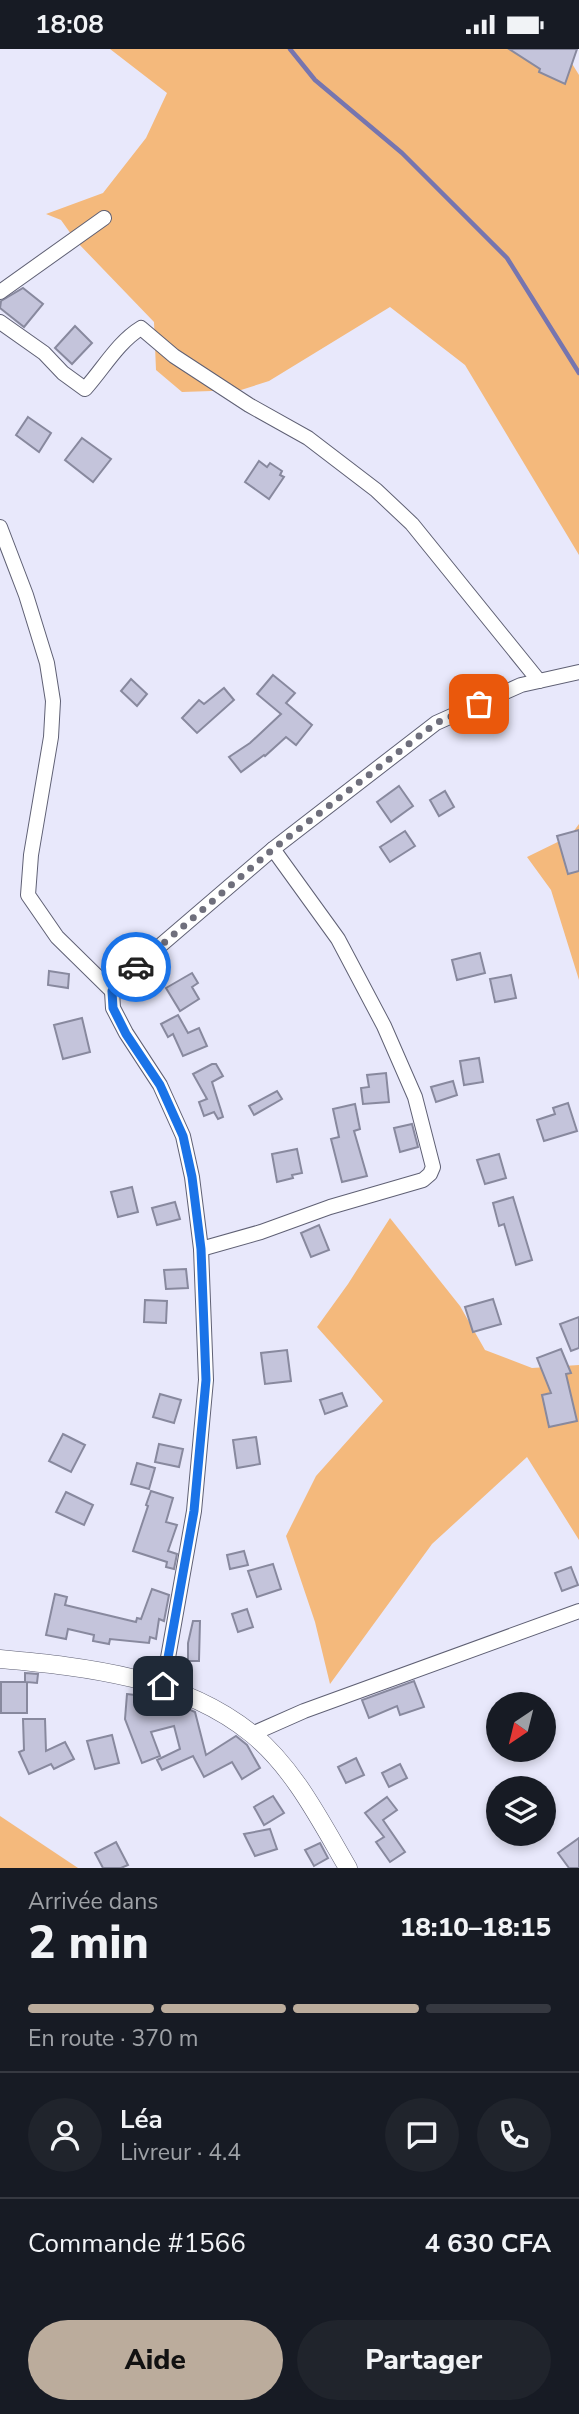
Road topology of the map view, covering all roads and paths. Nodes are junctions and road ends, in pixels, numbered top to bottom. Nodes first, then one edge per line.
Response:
1 (104, 218) dead end
2 (0, 292) edge
3 (0, 322) edge
4 (0, 527) edge
5 (579, 672) edge
6 (539, 681) junction
7 (273, 849) junction
8 (112, 991) junction
9 (201, 1249) junction
10 (579, 1611) edge
11 (0, 1659) edge
12 (163, 1686) junction
13 (252, 1734) junction
14 (348, 1868) edge

1 - 2 street
3 - 6 street
4 - 8 street
5 - 6 street
6 - 7 street
7 - 8 street
7 - 9 street
8 - 9 street
9 - 12 street
10 - 13 street
11 - 12 street
12 - 13 street
13 - 14 street

